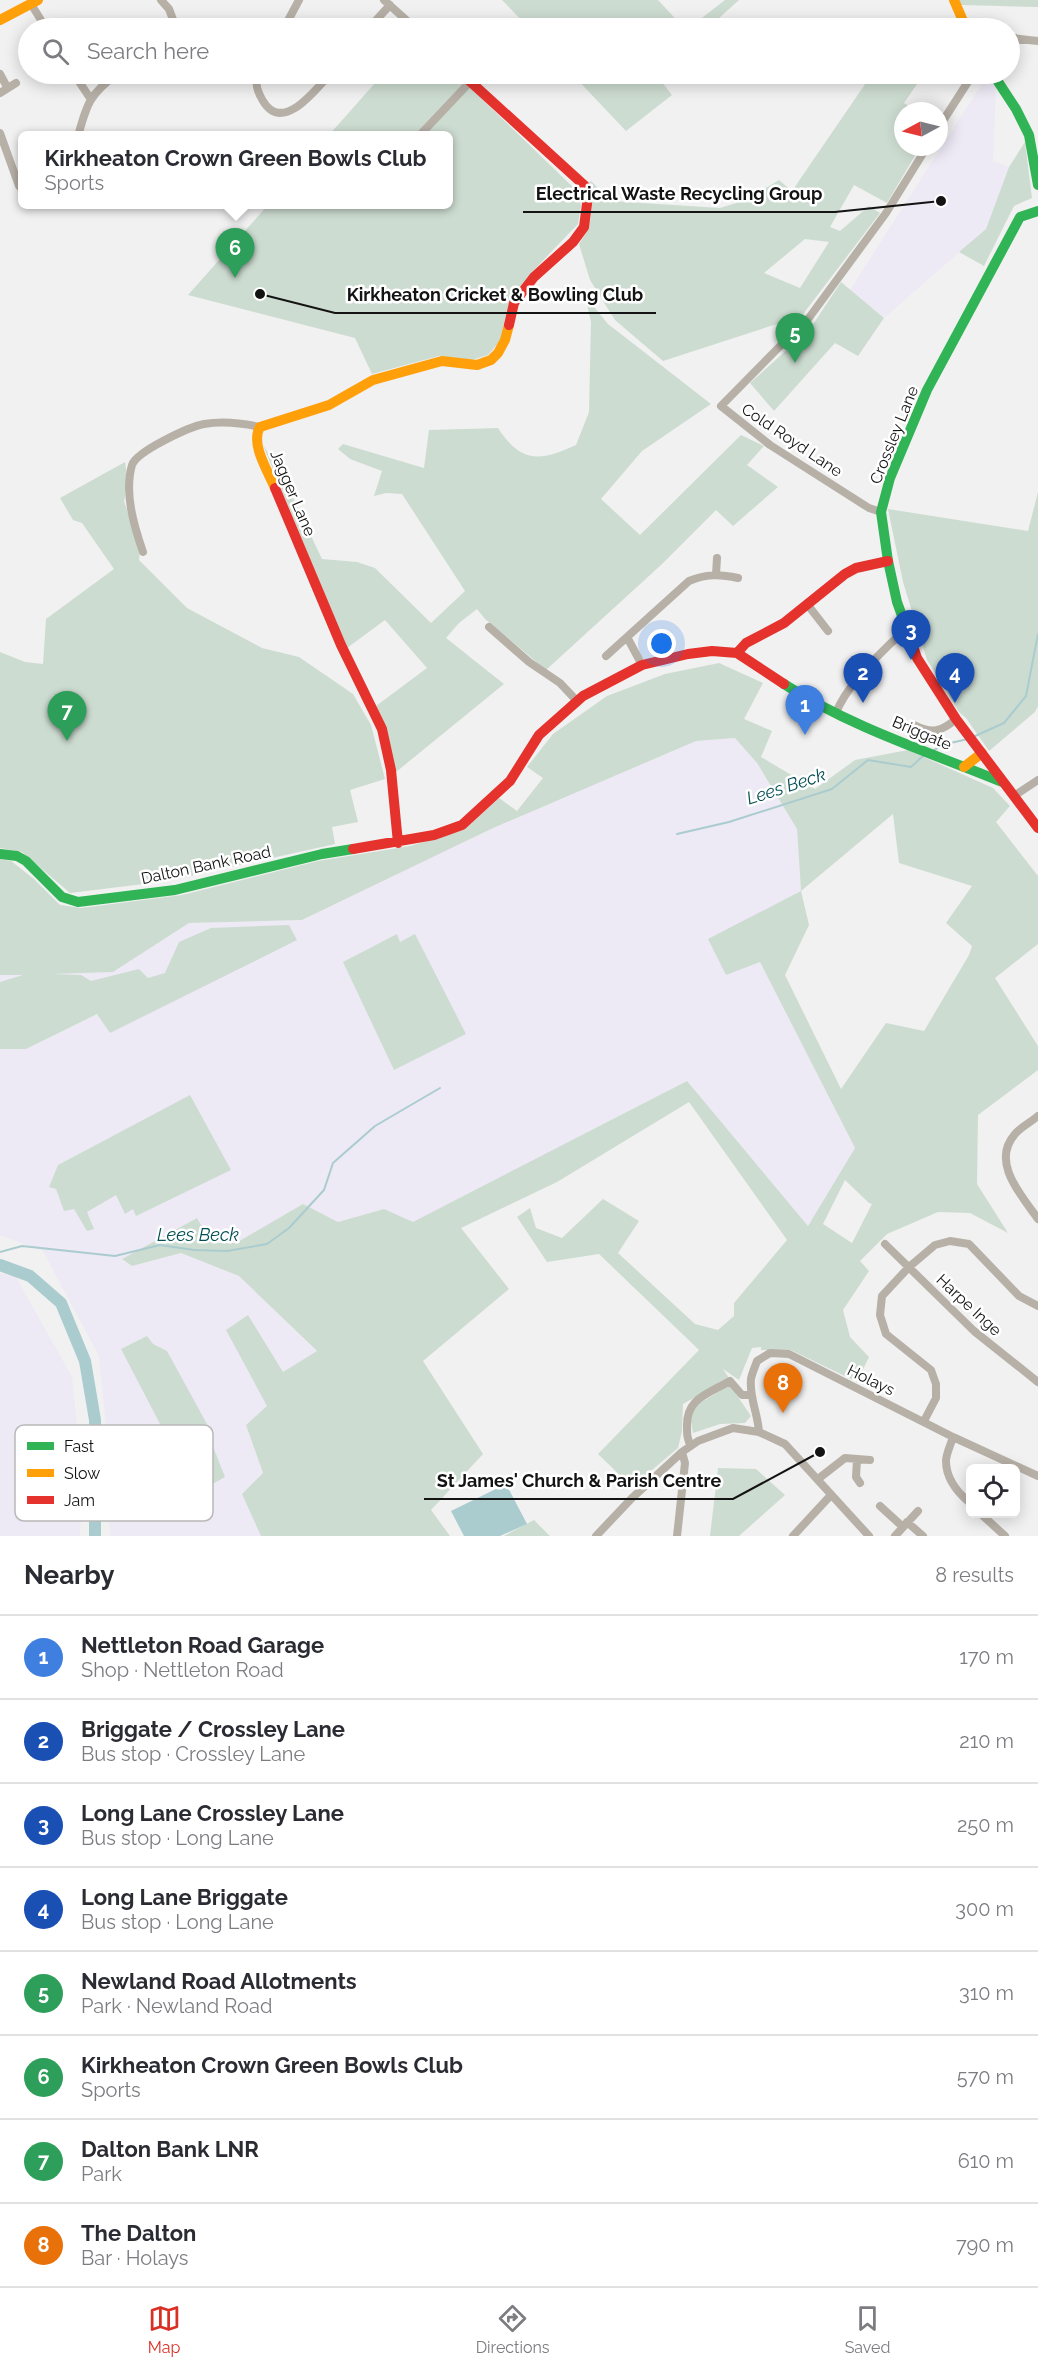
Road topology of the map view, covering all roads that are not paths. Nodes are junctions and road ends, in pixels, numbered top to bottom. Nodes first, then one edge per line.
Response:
1 (161, 0) edge
2 (299, 0) edge
3 (954, 0) edge
4 (35, 2) edge
5 (387, 2) edge
6 (42, 18) edge
7 (172, 18) edge
8 (289, 18) edge
9 (376, 18) edge
10 (404, 18) edge
11 (962, 18) edge
12 (0, 20) edge
13 (1020, 39) edge
14 (1038, 40) edge
15 (0, 74) edge
16 (16, 83) dead end
17 (81, 84) edge
18 (103, 84) edge
19 (257, 84) edge
20 (321, 84) edge
21 (468, 84) edge
22 (472, 84) edge
23 (967, 84) edge
24 (1000, 84) edge
25 (8, 87) junction
26 (0, 93) edge
27 (90, 98) junction
28 (948, 113) edge
29 (79, 131) edge
30 (423, 131) edge
31 (3, 134) edge
32 (921, 156) edge
33 (18, 183) edge
34 (1038, 185) edge
35 (1038, 211) edge
36 (260, 426) junction
37 (881, 512) junction
38 (143, 552) dead end
39 (717, 558) dead end
40 (888, 561) junction
41 (716, 574) junction
42 (738, 578) dead end
43 (807, 604) junction
44 (489, 627) dead end
45 (905, 630) junction
46 (828, 631) dead end
47 (627, 637) junction
48 (737, 653) junction
49 (606, 656) dead end
50 (642, 665) junction
51 (577, 701) junction
52 (836, 713) junction
53 (956, 719) junction
54 (914, 725) dead end
55 (980, 750) junction
56 (964, 767) junction
57 (1038, 780) edge
58 (1002, 782) junction
59 (1014, 796) junction
60 (1038, 828) edge
61 (398, 843) junction
62 (0, 854) edge
63 (1038, 1116) edge
64 (1038, 1219) edge
65 (885, 1244) dead end
66 (909, 1267) junction
67 (1038, 1306) edge
68 (1038, 1382) edge
69 (751, 1395) junction
70 (924, 1421) junction
71 (759, 1432) junction
72 (953, 1437) junction
73 (691, 1446) junction
74 (682, 1452) junction
75 (856, 1459) junction
76 (870, 1460) dead end
77 (1038, 1476) edge
78 (818, 1479) junction
79 (860, 1483) dead end
80 (831, 1495) junction
81 (966, 1500) edge
82 (880, 1506) dead end
83 (918, 1511) dead end
84 (985, 1518) edge
85 (905, 1525) junction
86 (596, 1536) edge
87 (677, 1536) edge
88 (793, 1536) edge
89 (869, 1536) edge
90 (895, 1536) edge
91 (923, 1536) edge
92 (1005, 1536) edge

1 - 7 street
2 - 8 street
3 - 11 street
4 - 6 street
4 - 12 street
5 - 9 street
5 - 10 street
13 - 14 street
15 - 25 street
16 - 25 street
17 - 27 street
18 - 27 street
19 - 20 street
21 - 30 street
22 - 36 street
23 - 28 street
24 - 34 street
25 - 26 street
27 - 29 street
31 - 33 street
32 - 37 street, Cold Royd Lane
35 - 37 street, Crossley Lane
36 - 38 street
36 - 61 street, Jagger Lane
37 - 40 street, Crossley Lane
39 - 41 street
40 - 43 street
40 - 45 street, Crossley Lane
41 - 42 street
41 - 47 street
43 - 46 street
43 - 48 street
44 - 51 street
45 - 52 street
45 - 53 street, Crossley Lane
47 - 49 street
47 - 50 street
48 - 50 street, Dalton Bank Road
48 - 52 street, Briggate
50 - 51 street, Dalton Bank Road
51 - 61 street, Dalton Bank Road
52 - 56 street, Briggate
53 - 54 street
53 - 55 street, Crossley Lane
55 - 56 street, Briggate
55 - 58 street, Crossley Lane
56 - 58 street, Briggate
57 - 59 street
58 - 59 street, Crossley Lane
59 - 60 street, Crossley Lane
61 - 62 street, Dalton Bank Road
63 - 64 street
65 - 66 street, Harpe Inge
66 - 67 street
66 - 68 street, Harpe Inge
66 - 70 street
69 - 70 street, Holays
69 - 71 street, Holays
69 - 73 street
70 - 72 street, Holays
71 - 73 street
71 - 78 street
72 - 77 street, Holays
72 - 81 street
73 - 74 street
74 - 86 street
74 - 87 street
75 - 76 street
75 - 78 street
75 - 79 street
78 - 80 street
80 - 88 street
80 - 89 street
82 - 85 street
83 - 85 street
84 - 92 street
85 - 90 street
85 - 91 street

